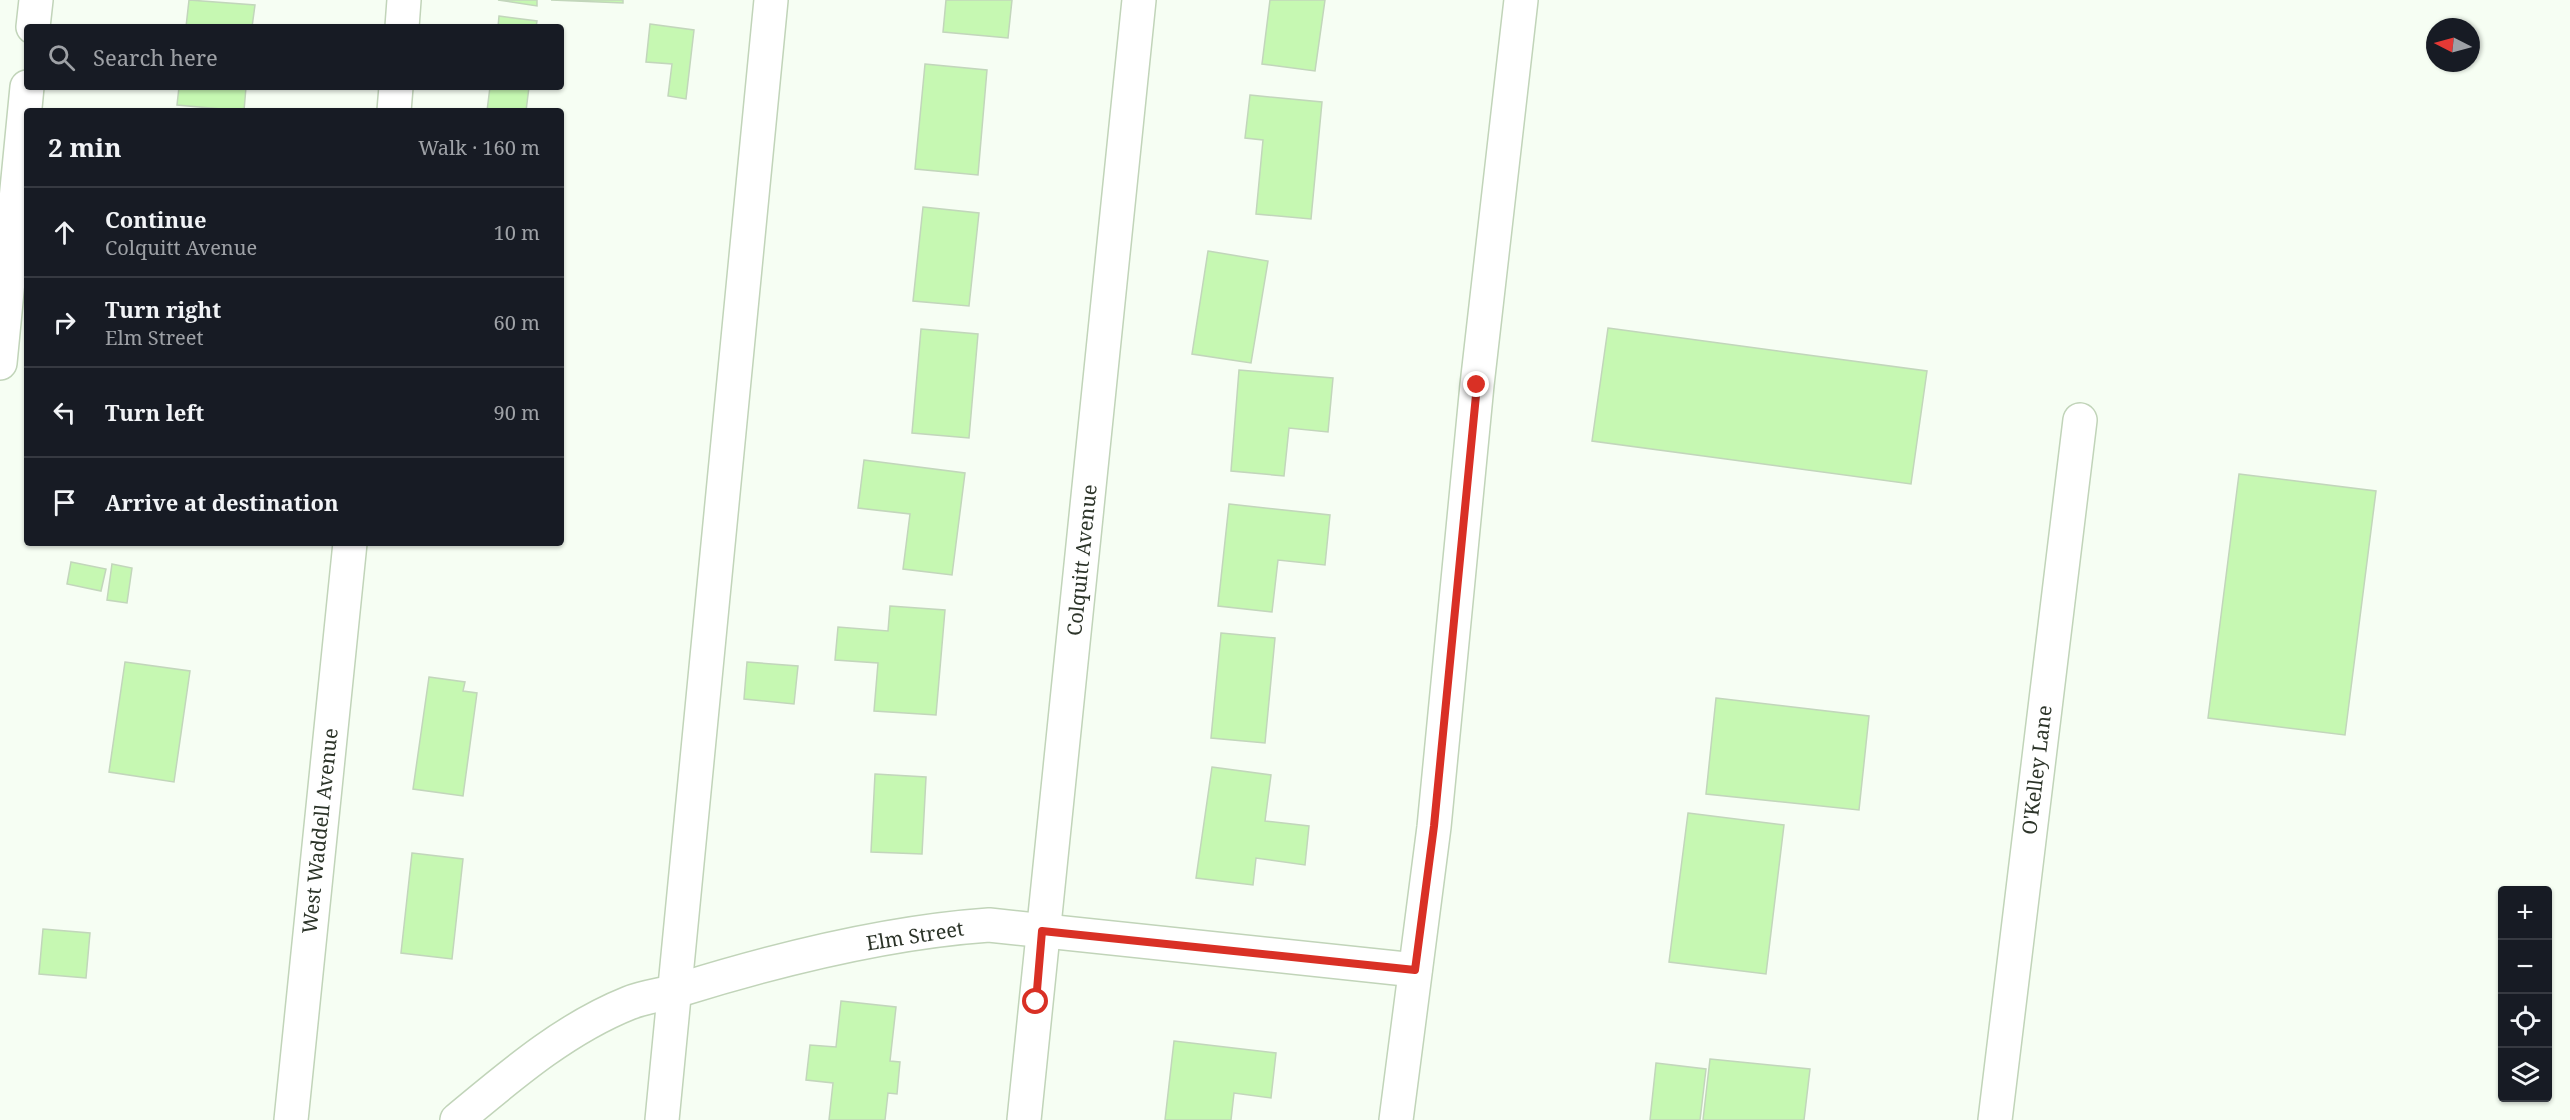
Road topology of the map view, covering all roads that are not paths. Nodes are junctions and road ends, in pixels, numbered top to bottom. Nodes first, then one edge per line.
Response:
1 (36, 0) edge
2 (404, 0) edge
3 (771, 0) edge
4 (1139, 0) edge
5 (1521, 0) edge
6 (33, 24) edge
7 (402, 24) edge
8 (27, 90) edge
9 (396, 90) edge
10 (25, 108) edge
11 (394, 108) edge
12 (24, 118) edge
13 (0, 363) edge
14 (2080, 420) dead end
15 (350, 546) edge
16 (1042, 931) junction
17 (1415, 970) junction
18 (676, 991) junction
19 (291, 1120) edge
20 (457, 1120) edge
21 (662, 1120) edge
22 (1024, 1120) edge
23 (1396, 1120) edge
24 (1995, 1120) edge

1 - 6 street
2 - 7 street
3 - 18 street
4 - 16 street, Colquitt Avenue
5 - 17 street
8 - 10 street
9 - 11 street
12 - 13 street
14 - 24 street, O'Kelley Lane
15 - 19 street, West Waddell Avenue
16 - 17 street, Elm Street
16 - 18 street, Elm Street
16 - 22 street, Colquitt Avenue
17 - 23 street
18 - 20 street, Elm Street
18 - 21 street

